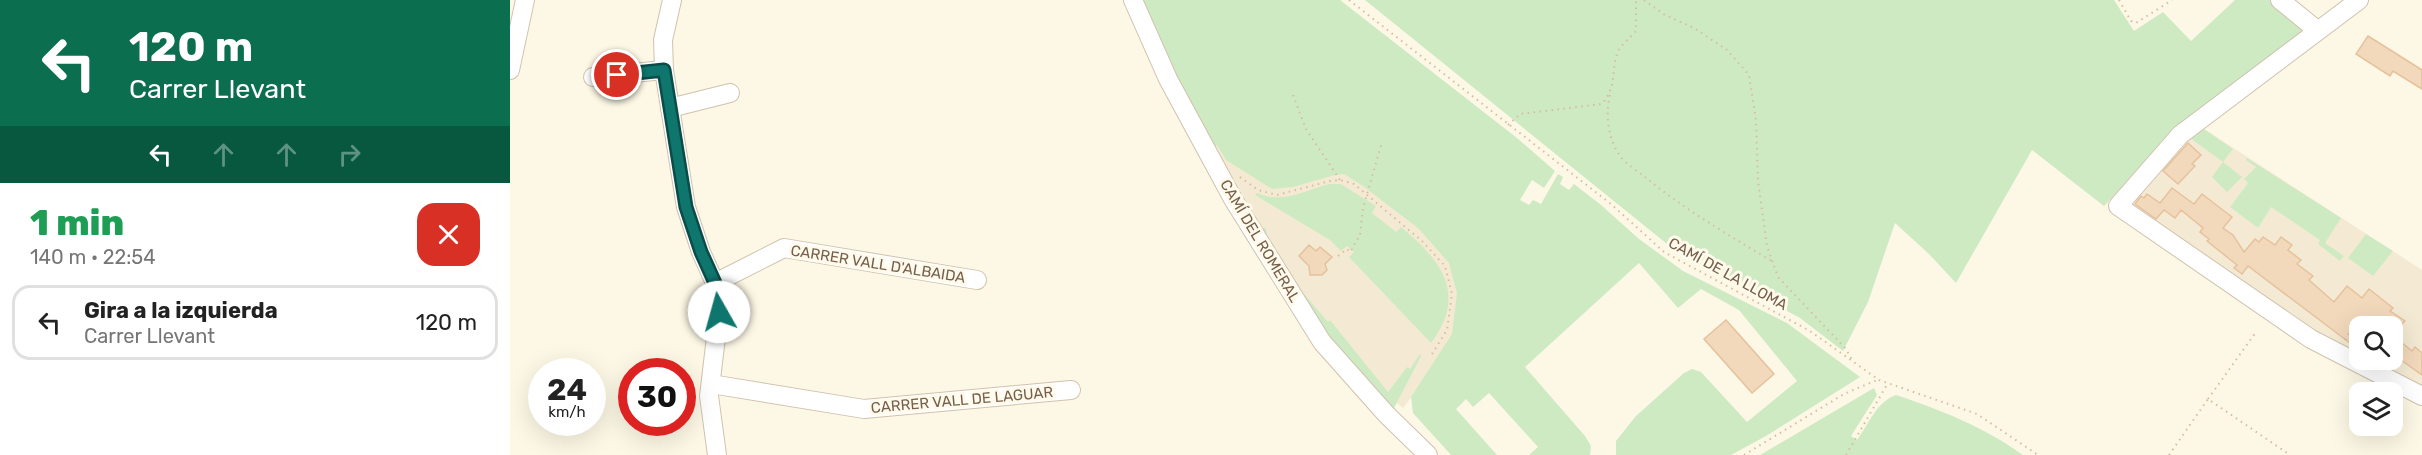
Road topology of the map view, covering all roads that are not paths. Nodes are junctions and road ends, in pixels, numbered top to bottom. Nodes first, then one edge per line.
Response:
1 (525, 0) edge
2 (672, 0) edge
3 (1133, 0) edge
4 (2280, 0) edge
5 (2359, 0) edge
6 (2317, 30) junction
7 (510, 70) edge
8 (664, 70) junction
9 (593, 77) dead end
10 (730, 93) dead end
11 (670, 108) junction
12 (976, 280) dead end
13 (715, 283) junction
14 (711, 384) junction
15 (1071, 390) dead end
16 (2422, 396) edge
17 (717, 455) edge
18 (1428, 455) edge

1 - 7 street
2 - 8 street
3 - 18 street, CAMÍ DEL ROMERAL
4 - 6 street
5 - 6 street
6 - 16 street
8 - 9 street
8 - 11 street
10 - 11 street
11 - 13 street
12 - 13 street, CARRER VALL D'ALBAIDA
13 - 14 street
14 - 15 street, CARRER VALL DE LAGUAR
14 - 17 street

